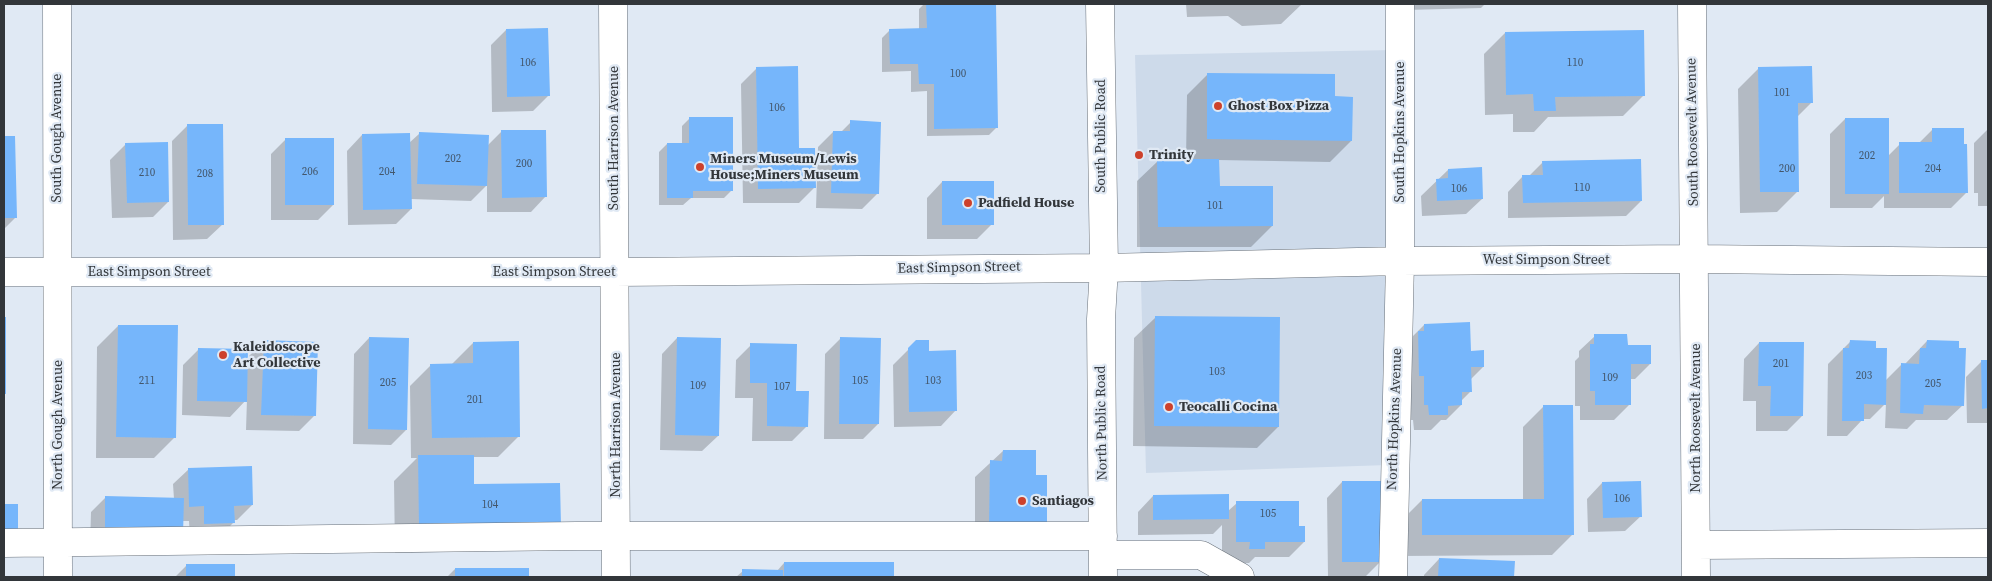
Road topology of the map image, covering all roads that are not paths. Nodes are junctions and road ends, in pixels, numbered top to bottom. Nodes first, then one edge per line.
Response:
1 (57, 4) edge
2 (613, 4) edge
3 (1100, 4) edge
4 (1400, 4) edge
5 (1692, 4) edge
6 (1695, 260) junction
7 (1400, 261) junction
8 (1988, 262) edge
9 (1104, 268) junction
10 (4, 272) edge
11 (57, 272) junction
12 (615, 272) junction
13 (616, 536) junction
14 (4, 543) edge
15 (58, 543) junction
16 (1988, 543) edge
17 (1696, 545) junction
18 (1103, 556) edge
19 (58, 577) edge
20 (616, 577) edge
21 (1240, 577) edge
22 (1393, 577) edge
23 (1696, 577) edge

1 - 11 street, South Gough Avenue
2 - 12 street, South Harrison Avenue
3 - 9 street, South Public Road
4 - 7 street, South Hopkins Avenue
5 - 6 street, South Roosevelt Avenue
6 - 7 street, West Simpson Street
6 - 8 street, West Simpson Street
6 - 17 street, North Roosevelt Avenue
7 - 9 street, West Simpson Street
7 - 22 street, North Hopkins Avenue
9 - 12 street, East Simpson Street
9 - 18 street, North Public Road
10 - 11 street, East Simpson Street
11 - 12 street, East Simpson Street
11 - 15 street, North Gough Avenue
12 - 13 street, North Harrison Avenue
13 - 15 street
13 - 18 street
13 - 20 street, North Harrison Avenue
14 - 15 street
15 - 19 street, North Gough Avenue
16 - 17 street
17 - 23 street, North Roosevelt Avenue
18 - 21 street

